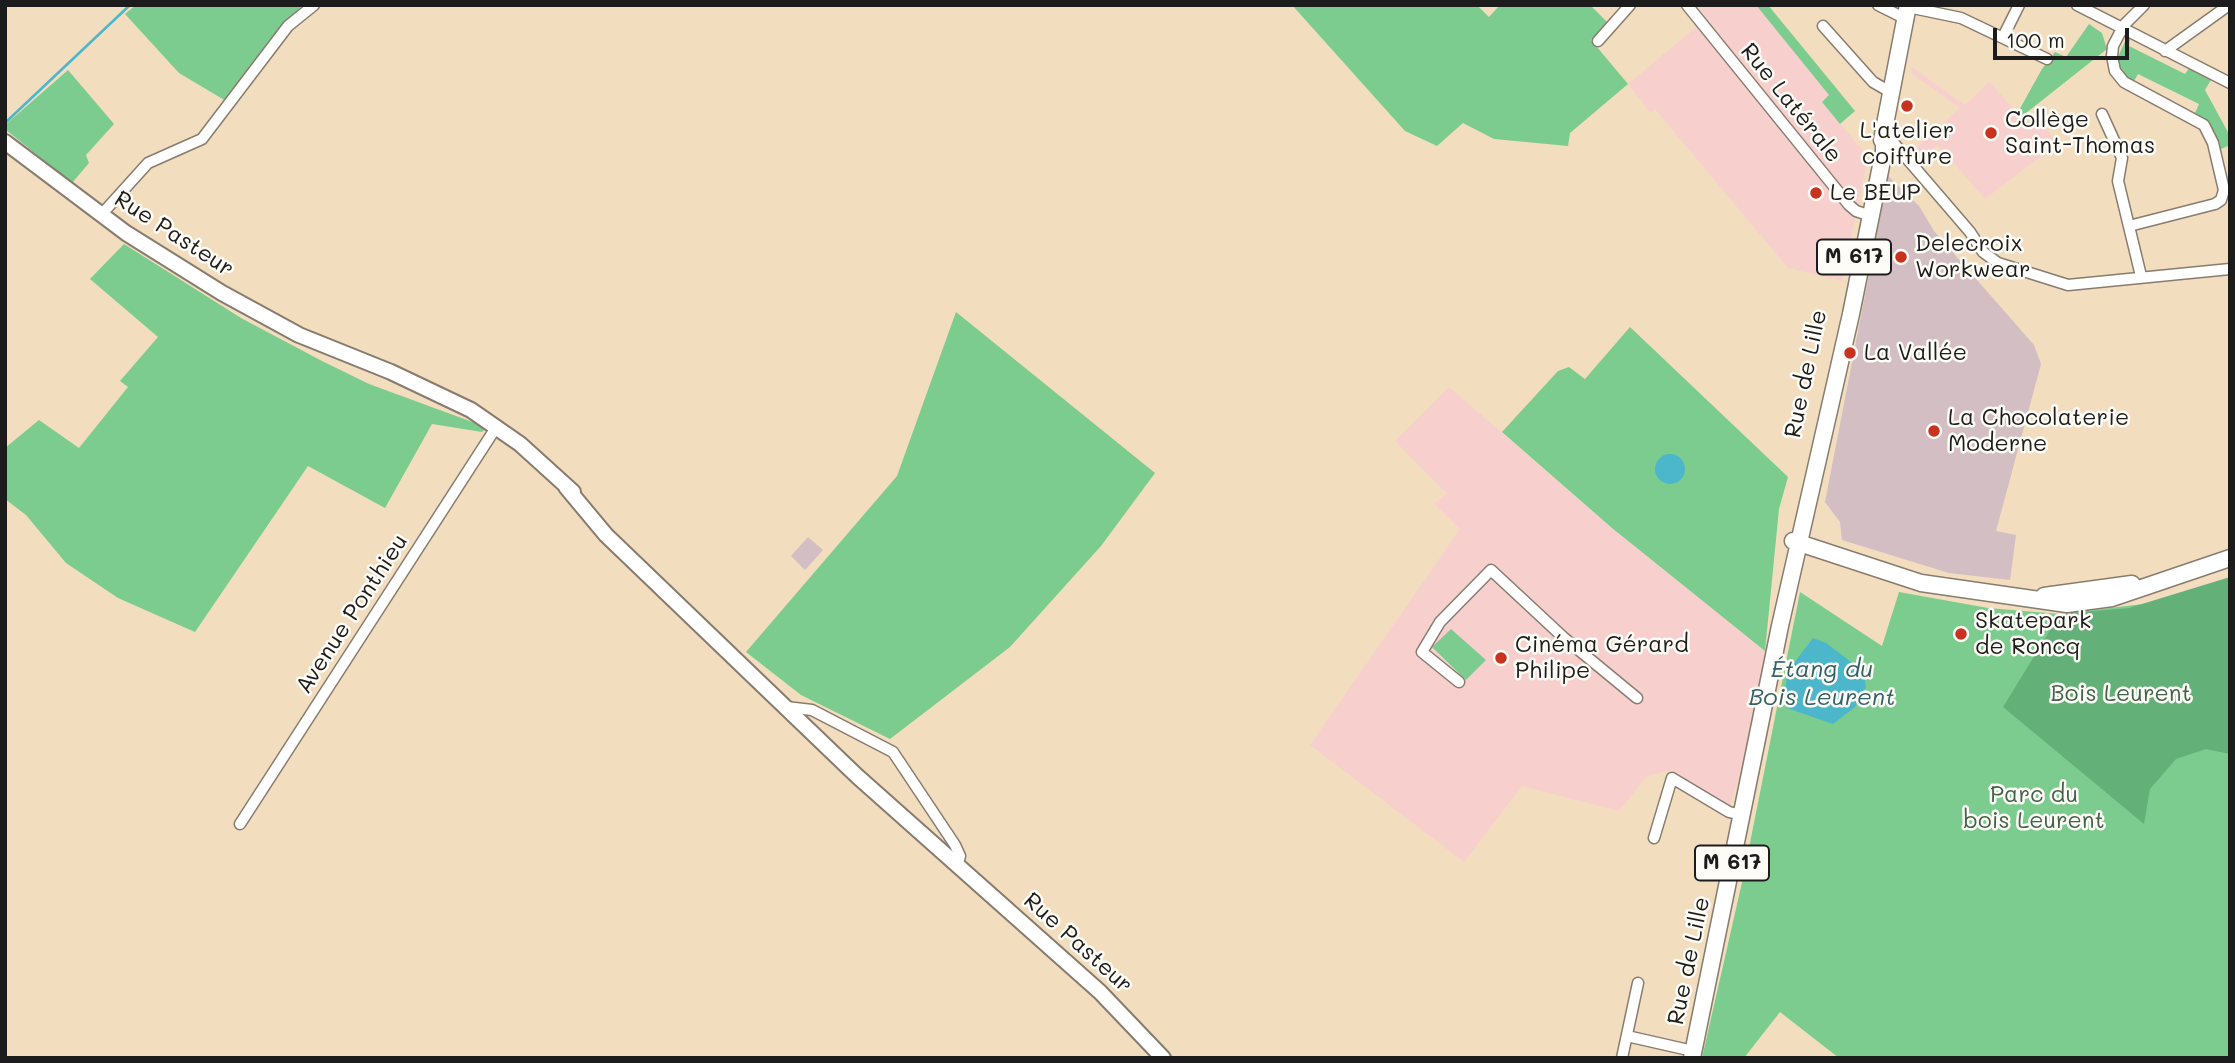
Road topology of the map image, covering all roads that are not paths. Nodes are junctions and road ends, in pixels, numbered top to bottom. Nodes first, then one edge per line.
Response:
1 (314, 5) edge
2 (1630, 5) edge
3 (1686, 5) edge
4 (1878, 5) edge
5 (2019, 5) edge
6 (2077, 5) edge
7 (2144, 5) edge
8 (2229, 5) edge
9 (1911, 11) edge
10 (1823, 26) dead end
11 (2121, 30) junction
12 (2003, 37) junction
13 (1598, 41) dead end
14 (2165, 51) junction
15 (2047, 59) dead end
16 (2230, 83) edge
17 (1892, 93) junction
18 (2102, 114) dead end
19 (1884, 132) junction
20 (5, 142) edge
21 (101, 215) junction
22 (1867, 215) junction
23 (2129, 226) junction
24 (2230, 269) edge
25 (2141, 276) junction
26 (497, 426) junction
27 (1796, 542) junction
28 (2230, 558) edge
29 (1459, 682) dead end
30 (1637, 698) dead end
31 (786, 707) junction
32 (1742, 815) junction
33 (240, 824) dead end
34 (1654, 838) dead end
35 (957, 867) junction
36 (1638, 984) dead end
37 (1627, 1036) junction
38 (1692, 1054) edge
39 (1163, 1058) edge
40 (1622, 1058) edge

1 - 21 street
2 - 13 street
3 - 22 street, Rue Latérale
4 - 9 street
5 - 12 street
6 - 11 street
7 - 11 street
8 - 14 street
9 - 12 street
9 - 17 main road, Rue de Lille / M 617
10 - 17 street
11 - 14 street
11 - 23 street
12 - 15 street
14 - 16 street
17 - 19 main road, Rue de Lille / M 617
18 - 23 street
19 - 22 main road, Rue de Lille / M 617
19 - 25 street
20 - 21 main road, Rue Pasteur
21 - 26 main road, Rue Pasteur
22 - 27 main road, Rue de Lille / M 617
23 - 25 street
24 - 25 street
26 - 31 main road, Rue Pasteur
26 - 33 street, Avenue Ponthieu
27 - 28 main road
27 - 32 main road, Rue de Lille / M 617
29 - 30 street
31 - 35 main road, Rue Pasteur
31 - 35 street
32 - 34 street
32 - 38 main road, Rue de Lille / M 617
35 - 39 main road, Rue Pasteur
36 - 37 street
37 - 38 street
37 - 40 street

